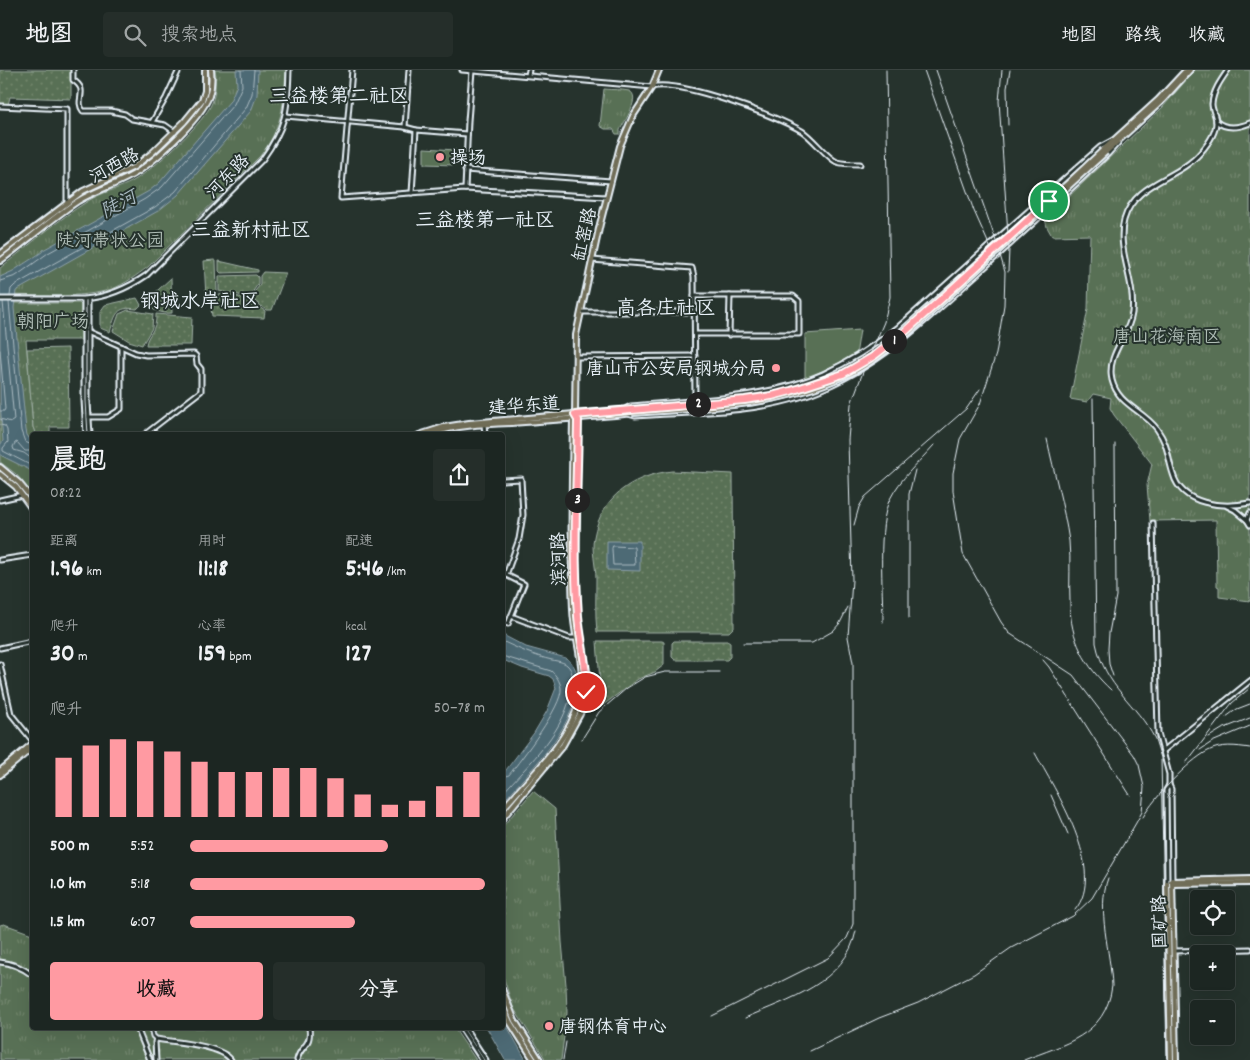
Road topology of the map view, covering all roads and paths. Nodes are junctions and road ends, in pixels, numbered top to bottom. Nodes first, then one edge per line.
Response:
1 (73, 70) edge
2 (179, 70) edge
3 (205, 70) edge
4 (211, 70) edge
5 (289, 70) edge
6 (352, 70) edge
7 (409, 70) edge
8 (462, 70) edge
9 (470, 70) edge
10 (529, 70) edge
11 (659, 70) edge
12 (1186, 70) edge
13 (1190, 70) edge
14 (1228, 70) edge
15 (528, 75) junction
16 (652, 87) junction
17 (0, 106) edge
18 (286, 116) junction
19 (347, 121) junction
20 (1216, 121) junction
21 (152, 122) junction
22 (1250, 123) edge
23 (405, 127) junction
24 (1222, 127) junction
25 (416, 130) junction
26 (1214, 131) junction
27 (177, 133) junction
28 (467, 134) junction
29 (1120, 138) junction
30 (860, 164) dead end
31 (465, 170) junction
32 (611, 180) junction
33 (465, 190) junction
34 (412, 193) junction
35 (606, 198) junction
36 (68, 202) junction
37 (0, 254) edge
38 (592, 260) junction
39 (0, 262) edge
40 (694, 296) junction
41 (730, 296) junction
42 (0, 299) edge
43 (86, 299) junction
44 (580, 312) junction
45 (695, 312) junction
46 (87, 331) junction
47 (696, 334) junction
48 (729, 334) junction
49 (121, 346) junction
50 (696, 356) junction
51 (576, 357) junction
52 (695, 400) junction
53 (624, 412) junction
54 (89, 417) junction
55 (575, 417) junction
56 (484, 424) junction
57 (88, 432) edge
58 (88, 432) edge
59 (148, 432) edge
60 (428, 432) edge
61 (440, 432) edge
62 (484, 432) edge
63 (0, 468) edge
64 (0, 474) edge
65 (505, 480) edge
66 (22, 495) junction
67 (30, 497) edge
68 (0, 500) edge
69 (1250, 504) edge
70 (1226, 506) junction
71 (30, 507) edge
72 (1250, 513) edge
73 (1248, 520) junction
74 (1153, 523) dead end
75 (1250, 525) edge
76 (30, 555) edge
77 (0, 560) edge
78 (505, 573) edge
79 (505, 575) edge
80 (511, 616) junction
81 (505, 623) edge
82 (579, 638) junction
83 (30, 641) edge
84 (0, 648) edge
85 (0, 664) edge
86 (1250, 681) edge
87 (30, 738) edge
88 (30, 746) edge
89 (30, 750) edge
90 (1163, 751) junction
91 (0, 771) edge
92 (0, 775) edge
93 (505, 807) edge
94 (505, 815) edge
95 (1250, 879) edge
96 (1171, 883) junction
97 (1250, 883) edge
98 (1250, 950) edge
99 (1174, 951) junction
100 (0, 962) edge
101 (30, 973) edge
102 (505, 997) edge
103 (505, 1011) edge
104 (137, 1030) edge
105 (152, 1030) edge
106 (309, 1030) edge
107 (464, 1030) edge
108 (156, 1039) junction
109 (150, 1060) edge
110 (156, 1060) edge
111 (231, 1060) edge
112 (297, 1060) edge
113 (484, 1060) edge
114 (534, 1060) edge
115 (540, 1060) edge
116 (1171, 1060) edge
117 (1176, 1060) edge

1 - 21 street
2 - 21 street
3 - 27 main road, 河西路
4 - 27 main road, 河西路
5 - 18 street, 河东路
6 - 19 street
7 - 23 street
8 - 9 street
9 - 15 street
9 - 28 street
10 - 15 street
11 - 16 main road, 缸窑路
12 - 29 main road
13 - 29 main road
14 - 20 street
15 - 16 street
16 - 30 street
16 - 32 main road, 缸窑路
17 - 36 street
18 - 19 street
18 - 43 street, 河东路
19 - 23 street
19 - 34 street
20 - 24 street
20 - 26 street
21 - 27 street
22 - 24 street
23 - 25 street
24 - 26 street
25 - 28 street
25 - 34 street
26 - 70 street
27 - 36 main road, 河西路
27 - 39 main road, 河西路
28 - 31 street
29 - 52 street
29 - 53 main road, 建华东道, bridge
29 - 53 street
31 - 32 street
31 - 33 street
32 - 35 main road, 缸窑路
33 - 34 street
33 - 35 street
35 - 38 main road, 缸窑路
36 - 37 main road, 河西路
38 - 40 street
38 - 44 main road, 缸窑路
40 - 41 street
40 - 45 street
41 - 48 street
41 - 48 street
42 - 43 street, 河东路
43 - 46 street
43 - 57 street
44 - 45 street
44 - 51 main road, 缸窑路
45 - 47 street
46 - 49 street
46 - 54 street
47 - 48 street
47 - 50 street
49 - 54 street
49 - 59 street
50 - 51 street
50 - 52 street
51 - 55 main road, 缸窑路
52 - 53 street
53 - 55 main road, 建华东道
54 - 58 street
55 - 56 main road, 建华东道
55 - 60 main road, 建华东道
55 - 82 main road, 滨河路
56 - 61 main road, 建华东道
56 - 62 street
63 - 67 main road
64 - 66 main road
65 - 78 street
66 - 68 street
66 - 71 main road
69 - 70 street
70 - 73 street
72 - 73 street
73 - 75 street
74 - 90 street, 国矿路
76 - 77 street
79 - 80 street
80 - 81 street
80 - 82 street
82 - 93 main road, 滨河路
82 - 94 main road, 滨河路
83 - 84 street
85 - 87 street
86 - 90 street
88 - 91 main road
89 - 92 main road
90 - 96 street, 国矿路
95 - 96 main road
96 - 97 main road
96 - 99 main road, 国矿路
96 - 116 main road, 国矿路
98 - 99 street
99 - 117 main road, 国矿路
100 - 101 street
102 - 115 main road
103 - 114 main road
104 - 109 street
105 - 108 street
106 - 112 street
107 - 113 street
108 - 110 street
108 - 111 street

